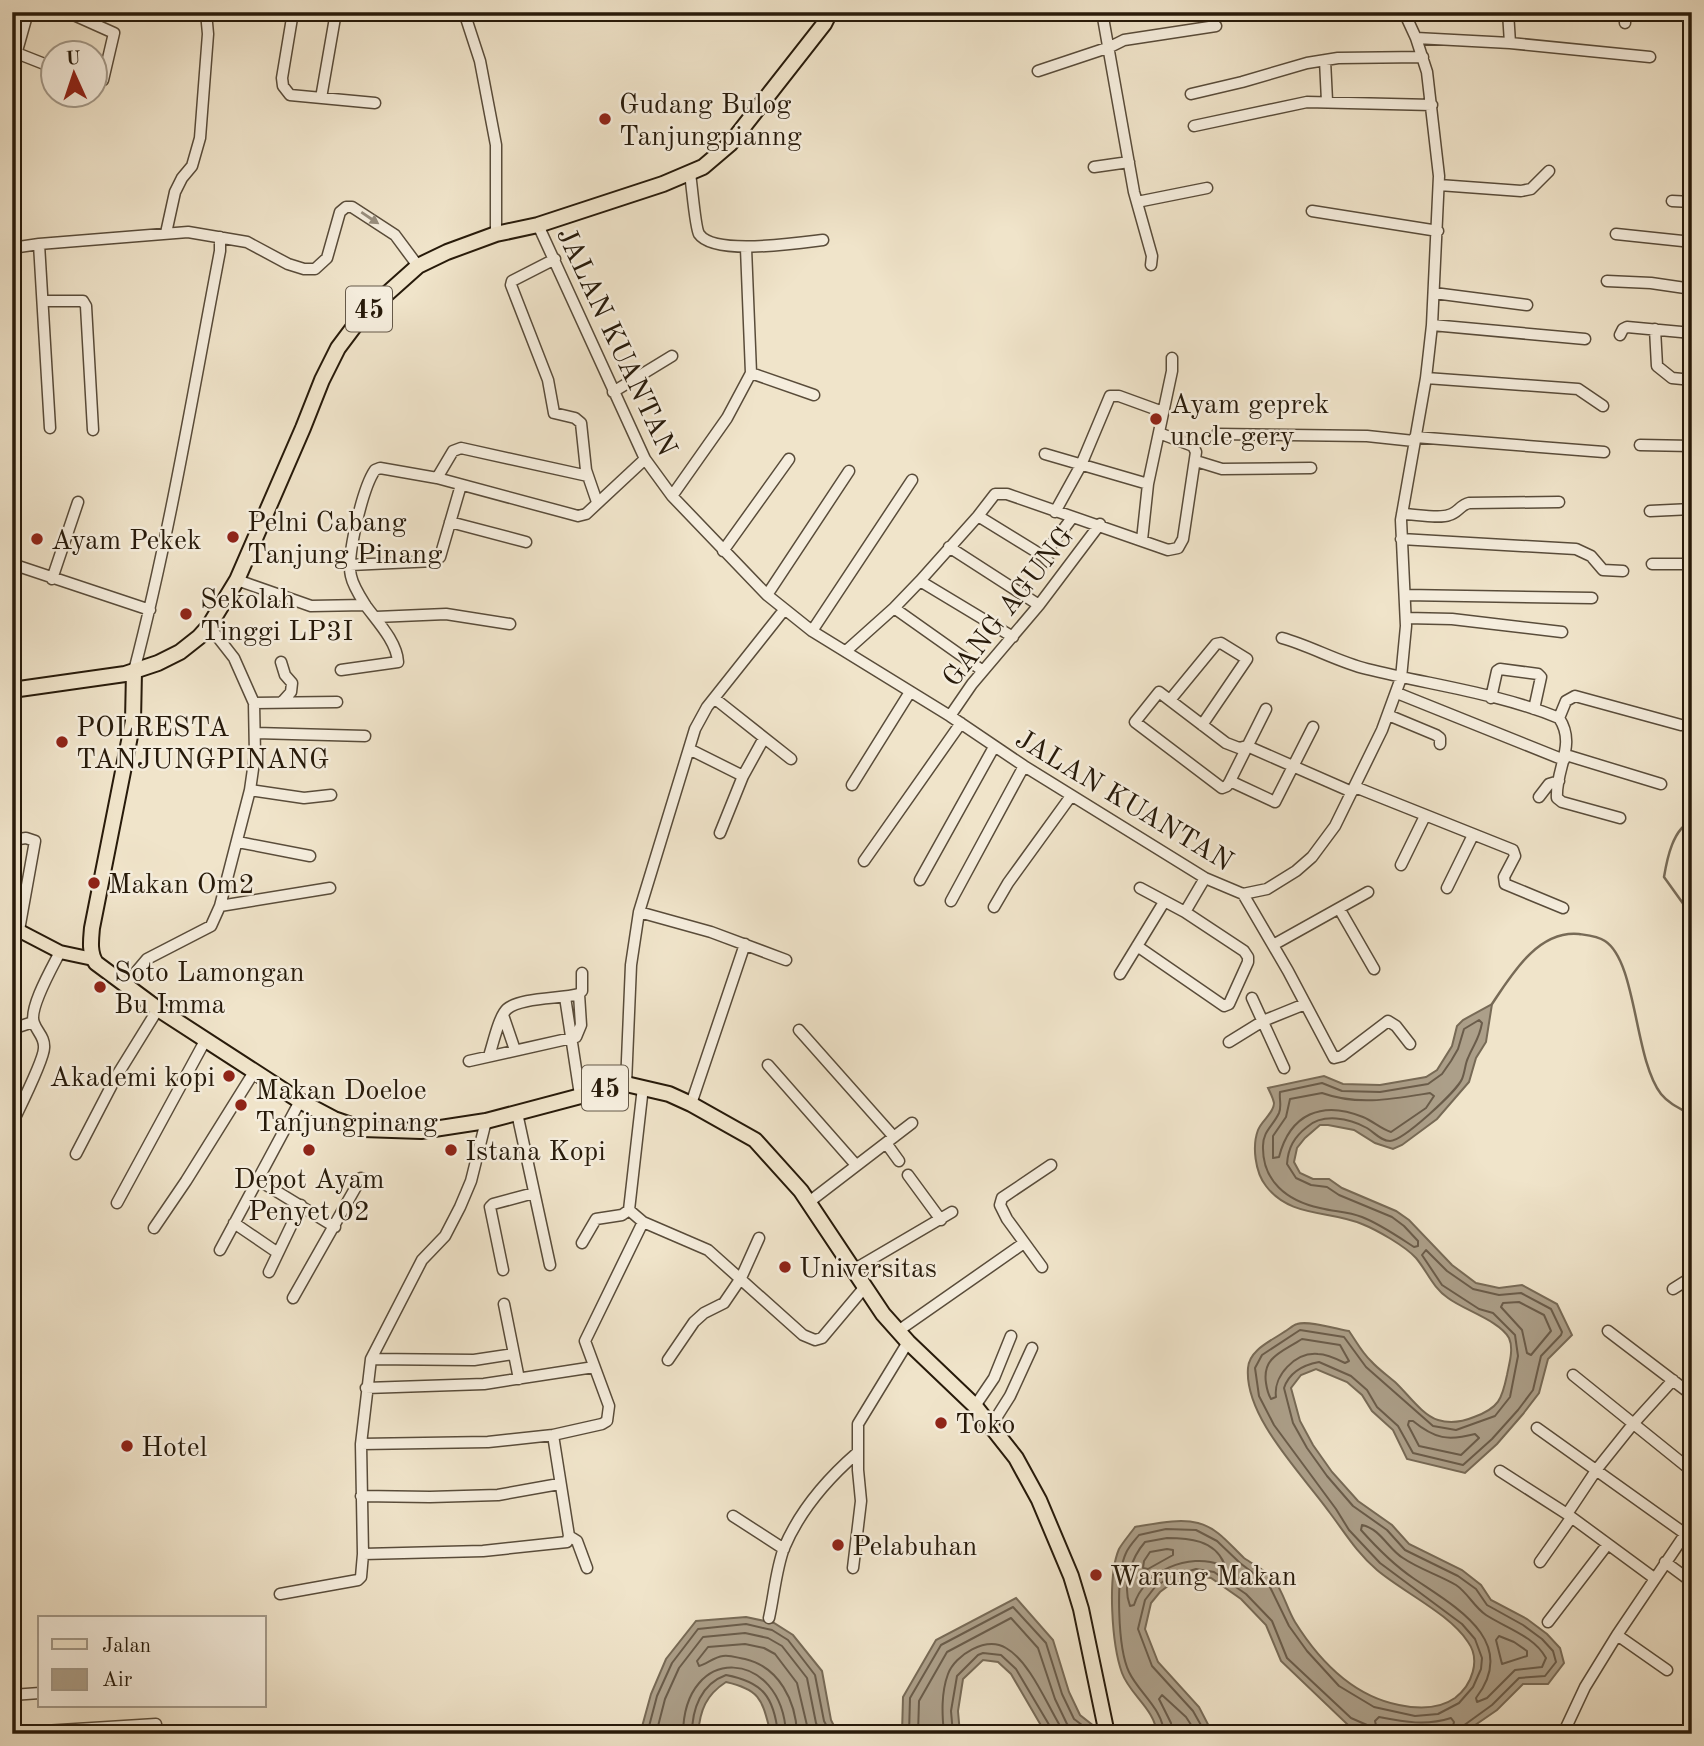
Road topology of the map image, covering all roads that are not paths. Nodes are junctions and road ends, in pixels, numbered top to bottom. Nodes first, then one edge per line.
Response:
1 (29, 12) edge
2 (65, 12) edge
3 (206, 12) edge
4 (293, 12) edge
5 (335, 12) edge
6 (464, 12) edge
7 (830, 12) edge
8 (1102, 12) edge
9 (1508, 12) edge
10 (1614, 12) edge
11 (1407, 13) edge
12 (77, 14) edge
13 (1625, 23) dead end
14 (1216, 26) dead end
15 (1416, 38) junction
16 (1510, 43) junction
17 (1110, 47) junction
18 (1423, 57) junction
19 (1650, 57) dead end
20 (108, 59) edge
21 (1325, 60) junction
22 (38, 61) edge
23 (1038, 71) dead end
24 (1191, 94) dead end
25 (321, 98) junction
26 (1327, 101) junction
27 (375, 103) dead end
28 (1432, 105) junction
29 (1194, 125) dead end
30 (1129, 162) junction
31 (1094, 167) dead end
32 (1549, 171) dead end
33 (690, 174) junction
34 (1438, 185) junction
35 (1207, 188) dead end
36 (1672, 201) dead end
37 (1137, 202) junction
38 (1692, 202) edge
39 (1312, 211) dead end
40 (538, 225) junction
41 (1438, 231) junction
42 (166, 233) junction
43 (496, 234) junction
44 (1616, 234) dead end
45 (220, 237) junction
46 (823, 240) dead end
47 (1692, 242) edge
48 (38, 244) junction
49 (12, 248) edge
50 (747, 248) junction
51 (555, 258) junction
52 (1150, 265) dead end
53 (418, 266) junction
54 (1607, 281) dead end
55 (1692, 289) edge
56 (1434, 293) junction
57 (43, 301) junction
58 (1527, 305) dead end
59 (1432, 324) junction
60 (1655, 329) junction
61 (1692, 333) edge
62 (1620, 335) dead end
63 (1585, 339) dead end
64 (672, 356) dead end
65 (1172, 358) dead end
66 (751, 373) junction
67 (1426, 378) junction
68 (1692, 380) edge
69 (612, 392) junction
70 (814, 395) dead end
71 (1603, 406) dead end
72 (1163, 412) junction
73 (50, 428) dead end
74 (93, 430) dead end
75 (1159, 433) junction
76 (1217, 434) dead end
77 (1415, 439) junction
78 (1640, 445) dead end
79 (1692, 446) edge
80 (1604, 452) dead end
81 (1045, 454) dead end
82 (645, 459) junction
83 (789, 459) dead end
84 (1196, 461) junction
85 (1081, 465) junction
86 (1311, 468) dead end
87 (849, 471) dead end
88 (588, 476) junction
89 (437, 478) junction
90 (912, 480) dead end
91 (1148, 484) junction
92 (461, 485) junction
93 (672, 496) junction
94 (78, 502) dead end
95 (597, 502) junction
96 (1559, 502) dead end
97 (1692, 509) edge
98 (1650, 511) dead end
99 (1055, 512) junction
100 (1402, 514) junction
101 (978, 516) junction
102 (1072, 518) junction
103 (450, 522) junction
104 (1100, 524) junction
105 (1401, 539) junction
106 (1142, 540) junction
107 (526, 542) dead end
108 (949, 548) junction
109 (723, 551) junction
110 (12, 564) edge
111 (1652, 564) dead end
112 (1692, 564) edge
113 (350, 565) junction
114 (1623, 571) dead end
115 (52, 579) junction
116 (237, 580) junction
117 (920, 581) junction
118 (766, 595) junction
119 (1405, 595) junction
120 (1592, 598) dead end
121 (365, 605) junction
122 (1040, 605) junction
123 (894, 608) junction
124 (150, 610) junction
125 (784, 610) junction
126 (376, 617) junction
127 (1406, 618) junction
128 (510, 624) dead end
129 (209, 626) junction
130 (812, 631) junction
131 (1562, 632) dead end
132 (1013, 637) junction
133 (1282, 638) dead end
134 (846, 651) junction
135 (281, 662) dead end
136 (341, 670) dead end
137 (134, 671) junction
138 (983, 671) junction
139 (1401, 678) junction
140 (12, 690) edge
141 (911, 692) junction
142 (1397, 693) junction
143 (714, 698) junction
144 (1491, 698) junction
145 (1170, 700) junction
146 (282, 702) junction
147 (337, 702) dead end
148 (254, 703) junction
149 (1266, 709) dead end
150 (1534, 709) junction
151 (1388, 715) junction
152 (950, 716) junction
153 (1559, 718) junction
154 (961, 723) junction
155 (1202, 725) junction
156 (1681, 725) dead end
157 (1313, 726) dead end
158 (256, 733) junction
159 (365, 736) dead end
160 (764, 738) junction
161 (1440, 744) dead end
162 (1247, 746) junction
163 (994, 747) junction
164 (689, 749) junction
165 (1565, 757) junction
166 (791, 759) dead end
167 (1024, 766) junction
168 (1294, 766) junction
169 (743, 776) junction
170 (1230, 781) junction
171 (1559, 781) junction
172 (1661, 784) dead end
173 (852, 785) dead end
174 (250, 790) junction
175 (1354, 790) junction
176 (331, 795) dead end
177 (1071, 796) junction
178 (1538, 797) dead end
179 (1425, 816) junction
180 (1620, 818) dead end
181 (720, 833) dead end
182 (1473, 835) junction
183 (12, 840) edge
184 (238, 842) junction
185 (310, 856) dead end
186 (864, 861) dead end
187 (1401, 865) dead end
188 (1205, 878) junction
189 (919, 880) dead end
190 (330, 888) dead end
191 (1140, 888) dead end
192 (1447, 888) dead end
193 (1368, 892) dead end
194 (1243, 894) junction
195 (951, 901) dead end
196 (1164, 902) junction
197 (220, 906) junction
198 (994, 907) dead end
199 (1563, 908) dead end
200 (1340, 910) junction
201 (639, 912) junction
202 (1185, 912) junction
203 (15, 929) edge
204 (745, 944) junction
205 (1273, 945) junction
206 (1138, 946) junction
207 (60, 952) junction
208 (93, 960) junction
209 (786, 960) dead end
210 (1374, 970) dead end
211 (582, 973) dead end
212 (1120, 974) dead end
213 (125, 985) junction
214 (579, 993) junction
215 (565, 997) junction
216 (1252, 998) dead end
217 (1305, 1004) junction
218 (158, 1009) junction
219 (503, 1015) junction
220 (1263, 1021) junction
221 (12, 1023) edge
222 (33, 1023) junction
223 (799, 1030) dead end
224 (206, 1040) junction
225 (572, 1040) junction
226 (1229, 1042) dead end
227 (1410, 1044) dead end
228 (516, 1050) junction
229 (488, 1056) junction
230 (469, 1061) dead end
231 (768, 1065) dead end
232 (1284, 1068) dead end
233 (254, 1072) junction
234 (626, 1084) junction
235 (643, 1087) junction
236 (580, 1095) junction
237 (300, 1101) junction
238 (691, 1104) junction
239 (517, 1113) junction
240 (486, 1121) junction
241 (912, 1123) dead end
242 (12, 1124) edge
243 (890, 1140) junction
244 (76, 1154) dead end
245 (899, 1161) dead end
246 (1051, 1165) dead end
247 (856, 1166) junction
248 (908, 1175) dead end
249 (362, 1178) dead end
250 (258, 1180) junction
251 (534, 1193) junction
252 (809, 1202) junction
253 (117, 1203) dead end
254 (301, 1205) junction
255 (629, 1210) junction
256 (952, 1212) dead end
257 (941, 1220) junction
258 (643, 1222) junction
259 (234, 1223) junction
260 (335, 1227) junction
261 (154, 1228) dead end
262 (759, 1238) dead end
263 (582, 1243) dead end
264 (1024, 1243) junction
265 (220, 1250) dead end
266 (278, 1253) junction
267 (550, 1265) dead end
268 (1042, 1267) dead end
269 (503, 1270) dead end
270 (853, 1270) junction
271 (269, 1272) dead end
272 (1692, 1277) edge
273 (741, 1278) junction
274 (864, 1288) junction
275 (1673, 1289) dead end
276 (293, 1298) dead end
277 (504, 1304) dead end
278 (1608, 1331) dead end
279 (903, 1336) junction
280 (1011, 1336) dead end
281 (1032, 1348) dead end
282 (513, 1354) junction
283 (371, 1359) junction
284 (668, 1360) dead end
285 (594, 1367) junction
286 (1573, 1375) dead end
287 (519, 1379) junction
288 (1673, 1380) junction
289 (366, 1388) junction
290 (1692, 1395) edge
291 (975, 1406) junction
292 (1633, 1424) junction
293 (991, 1426) junction
294 (1537, 1428) dead end
295 (553, 1435) junction
296 (361, 1444) junction
297 (857, 1453) junction
298 (1597, 1469) junction
299 (1500, 1471) dead end
300 (1692, 1471) edge
301 (559, 1484) junction
302 (361, 1496) junction
303 (733, 1516) dead end
304 (1569, 1516) junction
305 (1692, 1524) edge
306 (1684, 1533) junction
307 (569, 1536) junction
308 (1606, 1545) junction
309 (784, 1549) junction
310 (363, 1554) junction
311 (1540, 1562) dead end
312 (1665, 1562) junction
313 (587, 1568) dead end
314 (853, 1568) dead end
315 (1654, 1578) junction
316 (1692, 1582) edge
317 (280, 1594) dead end
318 (769, 1618) dead end
319 (1548, 1622) dead end
320 (1617, 1635) junction
321 (1667, 1670) dead end
322 (38, 1693) edge
323 (12, 1695) edge
324 (156, 1724) dead end
325 (1106, 1729) edge
326 (99, 1731) edge
327 (12, 1733) edge
328 (1563, 1734) edge

1 - 22 street
2 - 12 street
3 - 42 street
4 - 25 street
5 - 25 street
6 - 43 street
7 - 33 highway, 45
8 - 17 street
9 - 16 street
10 - 13 street
11 - 15 street, JALAN KUANTAN
12 - 20 street
14 - 17 street
15 - 16 street
15 - 18 street, JALAN KUANTAN
16 - 19 street
17 - 23 street
17 - 30 street
18 - 21 street
18 - 28 street, JALAN KUANTAN
21 - 24 street
21 - 26 street
25 - 27 street
26 - 28 street
26 - 29 street
28 - 34 street, JALAN KUANTAN
30 - 31 street
30 - 37 street
32 - 34 street
33 - 40 highway, 45
33 - 50 street
34 - 41 street, JALAN KUANTAN
35 - 37 street
36 - 38 street
37 - 52 street
39 - 41 street
40 - 43 highway, 45
40 - 51 street, JALAN KUANTAN
41 - 56 street, JALAN KUANTAN
42 - 45 street
42 - 48 street
43 - 53 highway, 45
44 - 47 street
45 -> 53 street
45 - 124 street
46 - 50 street
48 - 49 street
48 - 57 street
50 - 66 street
51 - 69 street, JALAN KUANTAN
51 - 88 street
53 - 116 highway, 45
54 - 55 street
56 - 58 street
56 - 59 street, JALAN KUANTAN
57 - 73 street
57 - 74 street
59 - 63 street
59 - 67 street, JALAN KUANTAN
60 - 61 street
60 - 62 street
60 - 68 street
64 - 69 street
65 - 72 street
66 - 70 street
66 - 93 street
67 - 71 street
67 - 77 street, JALAN KUANTAN
69 - 82 street, JALAN KUANTAN
72 - 75 street
72 - 85 street
75 - 84 street
75 - 91 street
76 - 77 street
77 - 80 street
77 - 100 street, JALAN KUANTAN
78 - 79 street
81 - 85 street
82 - 93 street, JALAN KUANTAN
82 - 95 street
83 - 109 street
84 - 86 street
84 - 106 street
85 - 91 street
85 - 99 street
87 - 118 street
88 - 89 street
88 - 95 street
89 - 92 street
89 - 113 street
90 - 130 street
91 - 106 street
92 - 95 street
92 - 103 street
93 - 109 street, JALAN KUANTAN
94 - 115 street
96 - 100 street
97 - 98 street
99 - 101 street
99 - 102 street
100 - 105 street, JALAN KUANTAN
101 - 102 street
101 - 108 street
102 - 104 street
103 - 107 street
103 - 113 street
104 - 106 street
104 - 122 street, GANG AGUNG
105 - 114 street
105 - 119 street, JALAN KUANTAN
108 - 117 street
108 - 122 street
109 - 118 street, JALAN KUANTAN
110 - 115 street
111 - 112 street
113 - 121 street
115 - 124 street
116 - 121 street
116 - 129 highway, 45
117 - 123 street
117 - 132 street
118 - 125 street, JALAN KUANTAN
119 - 120 street
119 - 127 street, JALAN KUANTAN
121 - 126 street
122 - 132 street, GANG AGUNG
123 - 134 street
123 - 138 street
124 - 137 street
125 - 130 street, JALAN KUANTAN
125 - 143 street
126 - 128 street
126 - 136 street
127 - 131 street
127 - 139 street, JALAN KUANTAN
129 - 137 highway, 45
129 - 148 street
130 - 134 street, JALAN KUANTAN
132 - 138 street, GANG AGUNG
133 - 139 street
134 - 141 street, JALAN KUANTAN
135 - 146 street
137 - 140 highway, 45
137 - 208 highway
138 - 152 street, GANG AGUNG
139 - 142 street, JALAN KUANTAN
139 - 144 street
141 - 152 street, JALAN KUANTAN
141 - 173 street
142 - 151 street, JALAN KUANTAN
142 - 165 street
143 - 160 street
143 - 164 street
144 - 150 street
144 - 150 street
145 - 155 street
145 - 155 street
145 - 170 street
146 - 147 street
146 - 148 street
148 - 158 street
149 - 162 street
150 - 153 street
151 - 161 street
151 - 175 street, JALAN KUANTAN
152 - 154 street, JALAN KUANTAN
153 - 156 street
153 - 165 street
154 - 163 street, JALAN KUANTAN
154 - 186 street
155 - 162 street
157 - 168 street
158 - 159 street
158 - 174 street
160 - 166 street
160 - 169 street
162 - 168 street
162 - 170 street
163 - 167 street, JALAN KUANTAN
163 - 189 street
164 - 169 street
164 - 201 street
165 - 171 street
165 - 172 street
167 - 177 street, JALAN KUANTAN
167 - 195 street
168 - 170 street
168 - 175 street
169 - 181 street
171 - 178 street
171 - 180 street
174 - 176 street
174 - 184 street
175 - 179 street
175 - 194 street, JALAN KUANTAN
177 - 188 street, JALAN KUANTAN
177 - 198 street
179 - 182 street
179 - 187 street
182 - 192 street
182 - 199 street
183 - 203 street
184 - 185 street
184 - 197 street
188 - 194 street, JALAN KUANTAN
188 - 202 street
190 - 197 street
191 - 196 street
193 - 200 street
194 - 205 street
196 - 202 street
196 - 206 street
197 - 213 street
200 - 205 street
200 - 210 street
201 - 204 street
201 - 234 street
202 - 206 street
203 - 207 main road
204 - 209 street
204 - 238 street
205 - 217 street
206 - 212 street
207 - 208 main road
207 - 222 street
208 - 213 highway, 45
211 - 214 street
213 - 218 highway, 45
214 - 215 street
214 - 225 street
215 - 219 street
215 - 225 street
216 - 220 street
217 - 220 street
217 - 227 street
218 - 224 highway, 45
218 - 244 street
219 - 228 street
219 - 229 street
220 - 226 street
220 - 232 street
221 - 222 street
222 - 242 street
223 - 243 street
224 - 233 highway, 45
224 - 253 street
225 - 228 street
225 - 236 street
228 - 229 street
229 - 230 street
231 - 247 street
233 - 237 highway, 45
233 - 261 street
234 - 235 highway, 45
234 - 236 highway, 45
235 - 238 highway, 45
235 - 255 street
236 - 239 highway, 45
237 - 240 highway, 45
237 - 250 street
238 - 252 highway, 45
239 - 240 highway, 45
239 - 251 street
240 - 283 street
241 - 243 street
243 - 245 street
243 - 247 street
246 - 264 street
247 - 252 street
248 - 257 street
249 - 260 street
250 - 254 street
250 - 259 street
251 - 267 street
251 - 269 street
252 - 270 highway, 45
254 - 260 street
254 - 266 street
255 - 258 street
255 - 263 street
256 - 257 street
257 - 270 street
258 - 273 street
258 - 285 street
259 - 265 street
259 - 266 street
260 - 276 street
262 - 273 street
264 - 268 street
264 - 279 street
266 - 271 street
270 - 274 highway, 45
272 - 275 street
273 - 274 street
273 - 284 street
274 - 279 highway, 45
277 - 282 street
278 - 288 street
279 - 291 highway, 45
279 - 297 street
280 - 291 street
281 - 293 street
282 - 283 street
282 - 287 street
283 - 289 street
285 - 287 street
285 - 295 street
286 - 292 street
287 - 289 street
288 - 290 street
288 - 292 street
289 - 296 street
291 - 293 highway, 45
292 - 298 street
292 - 300 street
293 - 325 highway, 45
294 - 298 street
295 - 296 street
295 - 301 street
296 - 302 street
297 - 309 street
297 - 314 street
298 - 304 street
298 - 306 street
299 - 304 street
301 - 302 street
301 - 307 street
302 - 310 street
303 - 309 street
304 - 308 street
304 - 311 street
305 - 306 street
306 - 312 street
307 - 310 street
307 - 313 street
308 - 315 street
308 - 319 street
309 - 318 street
310 - 317 street
312 - 315 street
312 - 316 street
315 - 320 street
320 - 321 street
320 - 328 street
322 - 323 street
324 - 326 street
326 - 327 street

